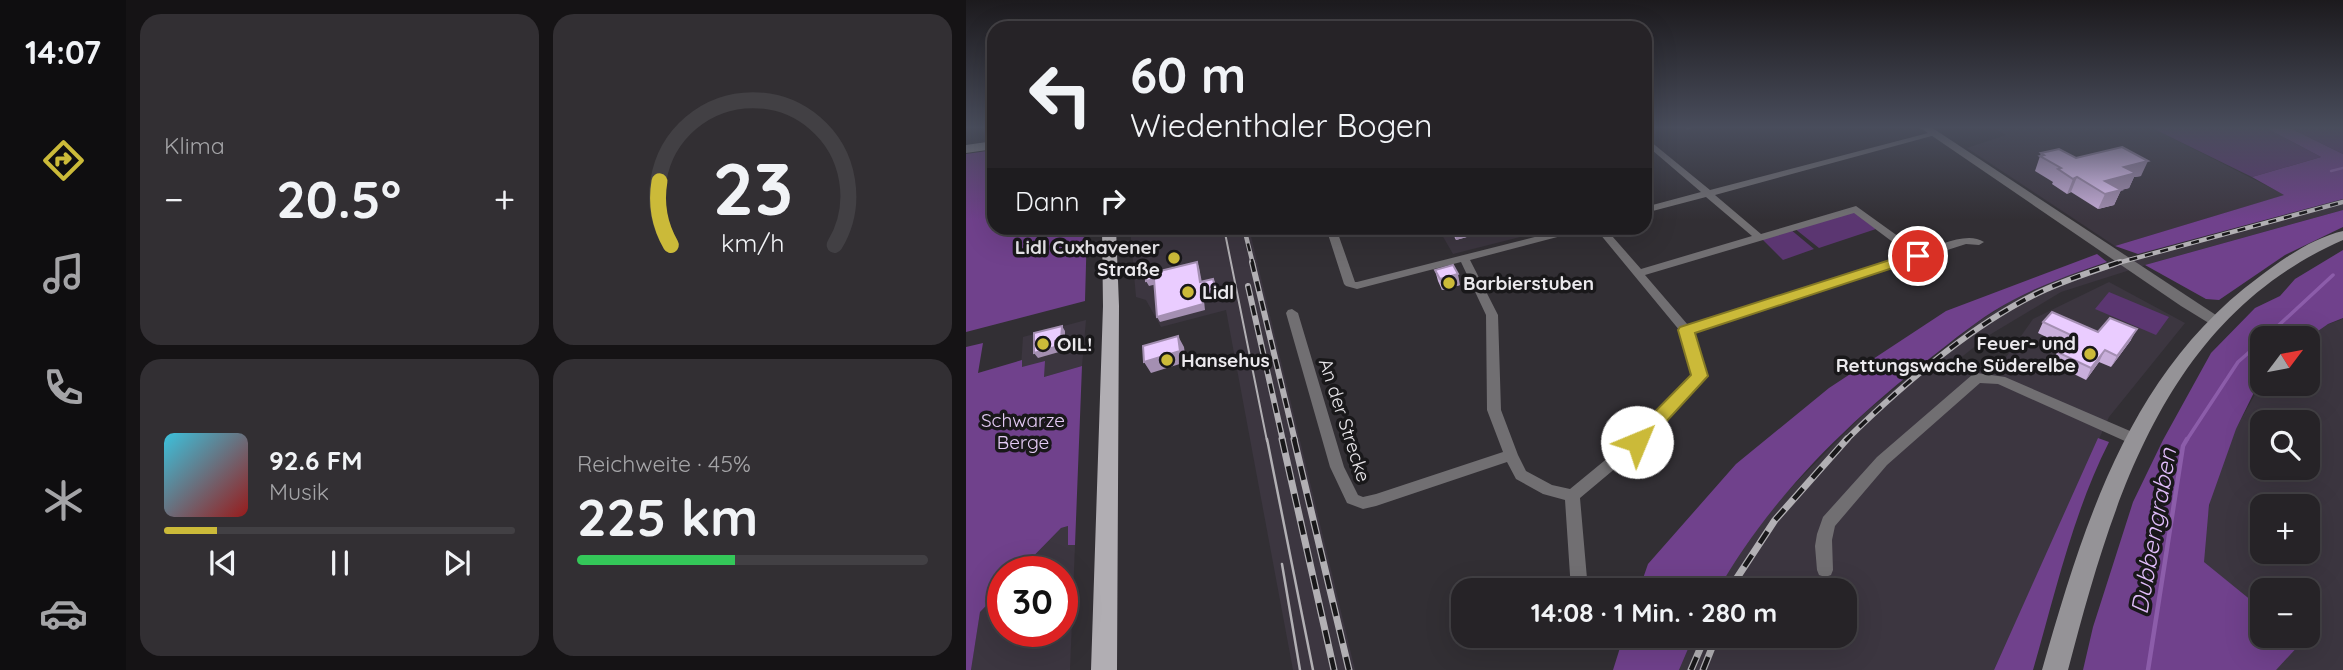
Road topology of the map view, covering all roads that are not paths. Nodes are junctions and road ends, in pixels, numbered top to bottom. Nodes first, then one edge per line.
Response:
1 (1666, 158) edge
2 (1831, 158) edge
3 (1971, 158) edge
4 (1707, 194) junction
5 (1652, 209) edge
6 (1109, 235) edge
7 (1333, 235) edge
8 (1553, 235) edge
9 (1606, 235) edge
10 (2343, 235) edge
11 (1758, 236) junction
12 (1979, 242) dead end
13 (1918, 256) junction
14 (1464, 258) junction
15 (1639, 273) junction
16 (1292, 313) dead end
17 (2217, 321) junction
18 (1686, 330) junction
19 (2132, 438) junction
20 (1511, 455) junction
21 (1572, 496) junction
22 (1825, 570) dead end
23 (1578, 578) edge
24 (1104, 670) edge
25 (2055, 670) edge

1 - 4 street
2 - 4 street
3 - 17 street
4 - 5 street
4 - 11 street
6 - 24 main road
7 - 14 street
8 - 14 street
9 - 15 street
10 - 17 main road
11 - 13 street
11 - 15 street
12 - 13 street
13 - 18 street
14 - 20 street
15 - 18 street
16 - 20 street, An der Strecke
17 - 19 main road
18 - 21 street
19 - 22 street
19 - 25 main road
20 - 21 street
21 - 23 street

